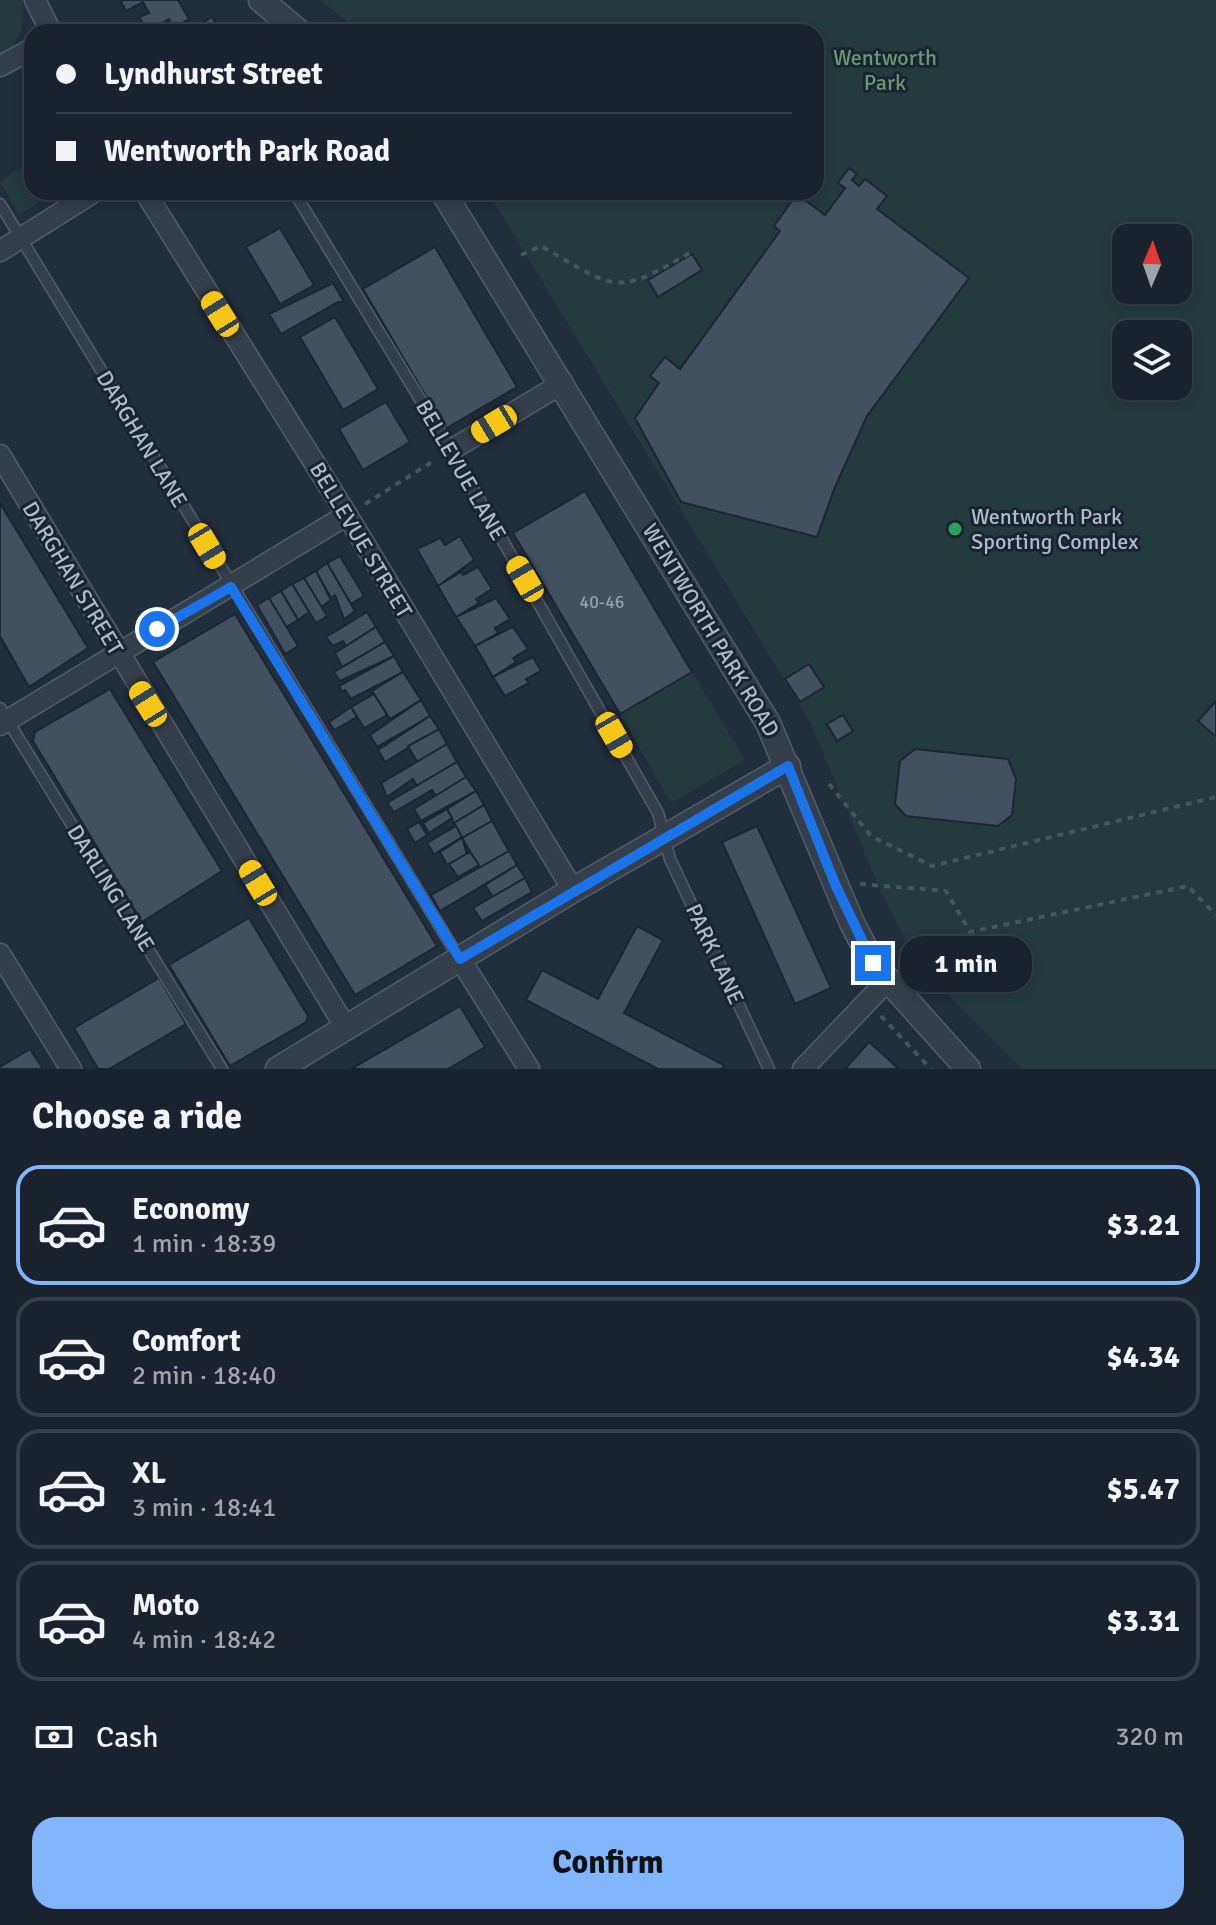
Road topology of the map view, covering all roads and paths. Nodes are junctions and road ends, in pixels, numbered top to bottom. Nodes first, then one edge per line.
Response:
1 (35, 0) edge
2 (261, 0) edge
3 (47, 24) edge
4 (290, 24) edge
5 (24, 53) edge
6 (0, 66) edge
7 (82, 200) edge
8 (150, 200) edge
9 (299, 200) edge
10 (448, 200) edge
11 (0, 204) edge
12 (21, 239) junction
13 (0, 251) edge
14 (691, 252) dead end
15 (521, 255) dead end
16 (563, 383) junction
17 (451, 450) junction
18 (0, 455) edge
19 (347, 515) junction
20 (231, 587) junction
21 (117, 653) junction
22 (3, 718) edge
23 (788, 766) junction
24 (829, 784) dead end
25 (1216, 797) edge
26 (666, 837) junction
27 (835, 884) junction
28 (573, 890) junction
29 (1216, 915) edge
30 (0, 954) edge
31 (460, 959) junction
32 (886, 982) junction
33 (879, 1014) dead end
34 (346, 1028) junction
35 (71, 1069) edge
36 (222, 1069) edge
37 (278, 1069) edge
38 (529, 1069) edge
39 (769, 1069) edge
40 (803, 1069) edge
41 (931, 1069) edge
42 (968, 1069) edge

1 - 3 street
2 - 4 street
5 - 6 street
7 - 12 street
8 - 19 street, BELLEVUE STREET
9 - 17 lane, BELLEVUE LANE
10 - 16 street, WENTWORTH PARK ROAD
11 - 12 lane, DARGHAN LANE
12 - 13 street
12 - 20 lane, DARGHAN LANE
14 - 15 path
16 - 17 street
16 - 23 street, WENTWORTH PARK ROAD
17 - 19 path
17 - 26 lane, BELLEVUE LANE
18 - 21 street, DARGHAN STREET
19 - 20 street
19 - 28 street, BELLEVUE STREET
20 - 21 street
20 - 31 lane, DARGHAN LANE
21 - 22 street
21 - 34 street, DARGHAN STREET
22 - 36 lane, DARLING LANE
23 - 26 street
23 - 27 street, WENTWORTH PARK ROAD
24 - 25 path
26 - 28 street
26 - 39 lane, PARK LANE
27 - 29 path
27 - 32 street, WENTWORTH PARK ROAD
28 - 31 street
30 - 35 street
31 - 34 street
31 - 38 street
32 - 40 street
32 - 42 street, WENTWORTH PARK ROAD
33 - 41 path
34 - 37 street

